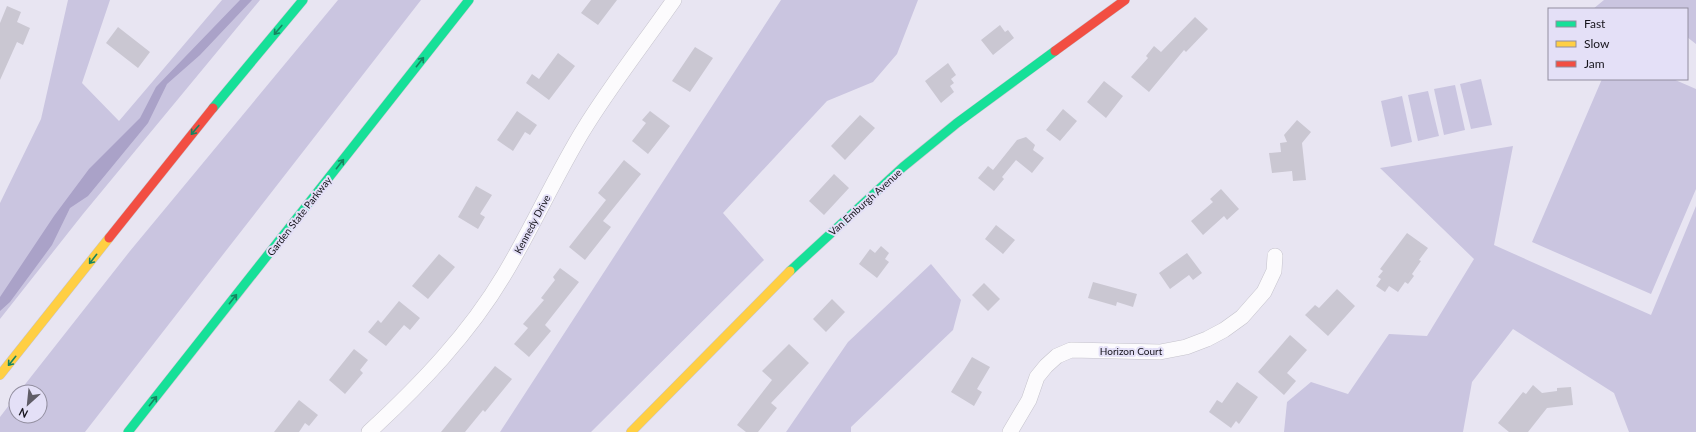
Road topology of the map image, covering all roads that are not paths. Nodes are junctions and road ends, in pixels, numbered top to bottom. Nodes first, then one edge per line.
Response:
1 (303, 0) edge
2 (469, 0) edge
3 (674, 0) edge
4 (1124, 0) edge
5 (169, 162) junction
6 (1275, 256) dead end
7 (73, 269) dead end
8 (0, 376) edge
9 (128, 432) edge
10 (369, 432) edge
11 (630, 432) edge
12 (1010, 432) edge

1 -> 5 main road
9 -> 2 main road, Garden State Parkway
3 - 10 street, Kennedy Drive
4 - 11 main road, Van Emburgh Avenue
5 - 7 main road
5 -> 8 main road
6 - 12 street, Horizon Court

